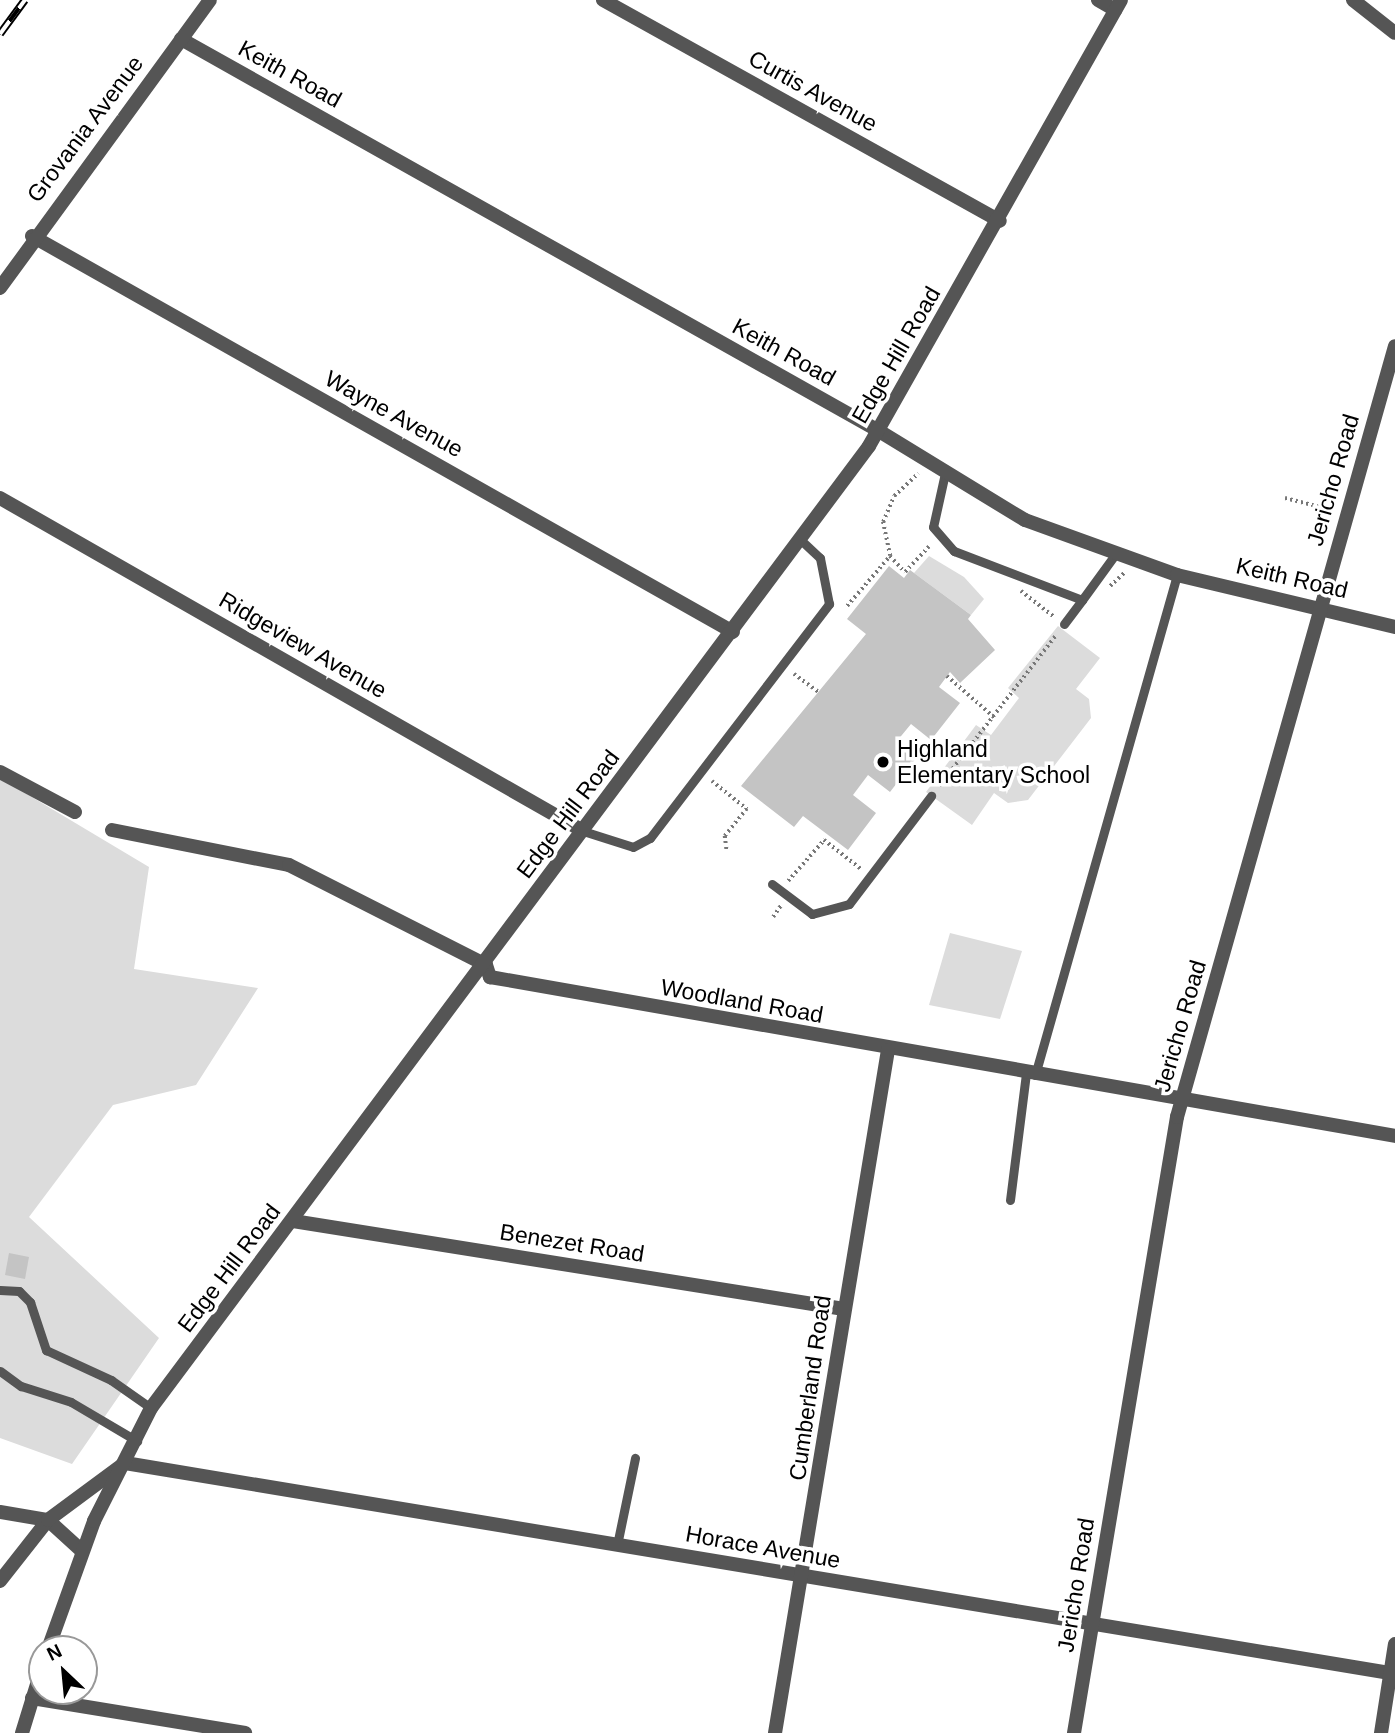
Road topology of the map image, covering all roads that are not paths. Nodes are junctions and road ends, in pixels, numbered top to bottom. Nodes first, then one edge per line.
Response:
1 (210, 0) edge
2 (603, 0) edge
3 (1098, 0) edge
4 (1353, 0) edge
5 (1118, 5) edge
6 (1395, 33) edge
7 (181, 39) junction
8 (1000, 221) junction
9 (32, 236) junction
10 (0, 288) edge
11 (1395, 346) edge
12 (879, 431) junction
13 (945, 473) junction
14 (0, 498) edge
15 (803, 542) junction
16 (1114, 556) junction
17 (1177, 575) junction
18 (1082, 600) junction
19 (1321, 608) junction
20 (1064, 624) road end
21 (1395, 627) edge
22 (733, 632) junction
23 (0, 772) edge
24 (932, 796) road end
25 (75, 812) dead end
26 (112, 830) dead end
27 (583, 831) junction
28 (772, 884) dead end
29 (485, 965) junction
30 (888, 1050) junction
31 (1031, 1074) junction
32 (1182, 1100) junction
33 (1395, 1136) edge
34 (1010, 1200) dead end
35 (293, 1221) junction
36 (0, 1290) edge
37 (844, 1309) junction
38 (0, 1371) edge
39 (151, 1409) junction
40 (137, 1441) junction
41 (635, 1458) dead end
42 (125, 1463) junction
43 (0, 1512) edge
44 (48, 1520) junction
45 (617, 1545) junction
46 (82, 1551) junction
47 (806, 1578) junction
48 (0, 1581) edge
49 (1093, 1621) junction
50 (53, 1635) edge
51 (1395, 1644) edge
52 (1393, 1674) edge
53 (30, 1705) edge
54 (75, 1705) edge
55 (22, 1733) edge
56 (245, 1733) edge
57 (775, 1733) edge
58 (1074, 1733) edge
59 (1381, 1733) edge

1 - 7 street, Grovania Avenue
2 - 8 street, Curtis Avenue
3 - 5 street
4 - 6 street
5 - 8 street, Edge Hill Road
7 - 9 street, Grovania Avenue
7 - 12 street, Keith Road
8 - 12 street, Edge Hill Road
9 - 10 street, Grovania Avenue
9 - 22 street, Wayne Avenue
11 - 19 street, Jericho Road
12 - 13 street, Keith Road
12 - 15 street, Edge Hill Road
13 - 16 street, Keith Road
13 - 18 lane
14 - 27 street, Ridgeview Avenue
15 - 22 street, Edge Hill Road
15 - 27 lane
16 - 17 street, Keith Road
16 - 18 lane
17 - 19 street, Keith Road
17 - 31 lane
18 - 20 lane
19 - 21 street, Keith Road
19 - 32 street, Jericho Road
22 - 27 street, Edge Hill Road
23 - 25 street
24 - 28 lane
26 - 29 street, Woodland Road
27 - 29 street, Edge Hill Road
29 - 30 street, Woodland Road
29 - 35 street, Edge Hill Road
30 - 31 street, Woodland Road
30 - 37 street, Cumberland Road
31 - 32 street, Woodland Road
31 - 34 lane
32 - 33 street, Woodland Road
32 - 49 street, Jericho Road
35 - 37 street, Benezet Road
35 - 39 street, Edge Hill Road
36 - 39 lane
37 - 47 street, Cumberland Road
38 - 40 lane
39 - 40 street, Edge Hill Road
40 - 42 street, Edge Hill Road
41 - 45 lane
42 - 44 street
42 - 45 street, Horace Avenue
42 - 46 street, Edge Hill Road
43 - 44 street
44 - 46 street
44 - 48 street
45 - 47 street, Horace Avenue
46 - 50 street, Edge Hill Road
47 - 49 street, Horace Avenue
47 - 57 street, Cumberland Road
49 - 52 street, Horace Avenue
49 - 58 street, Jericho Road
51 - 52 street
52 - 59 street
53 - 55 street
54 - 56 street

